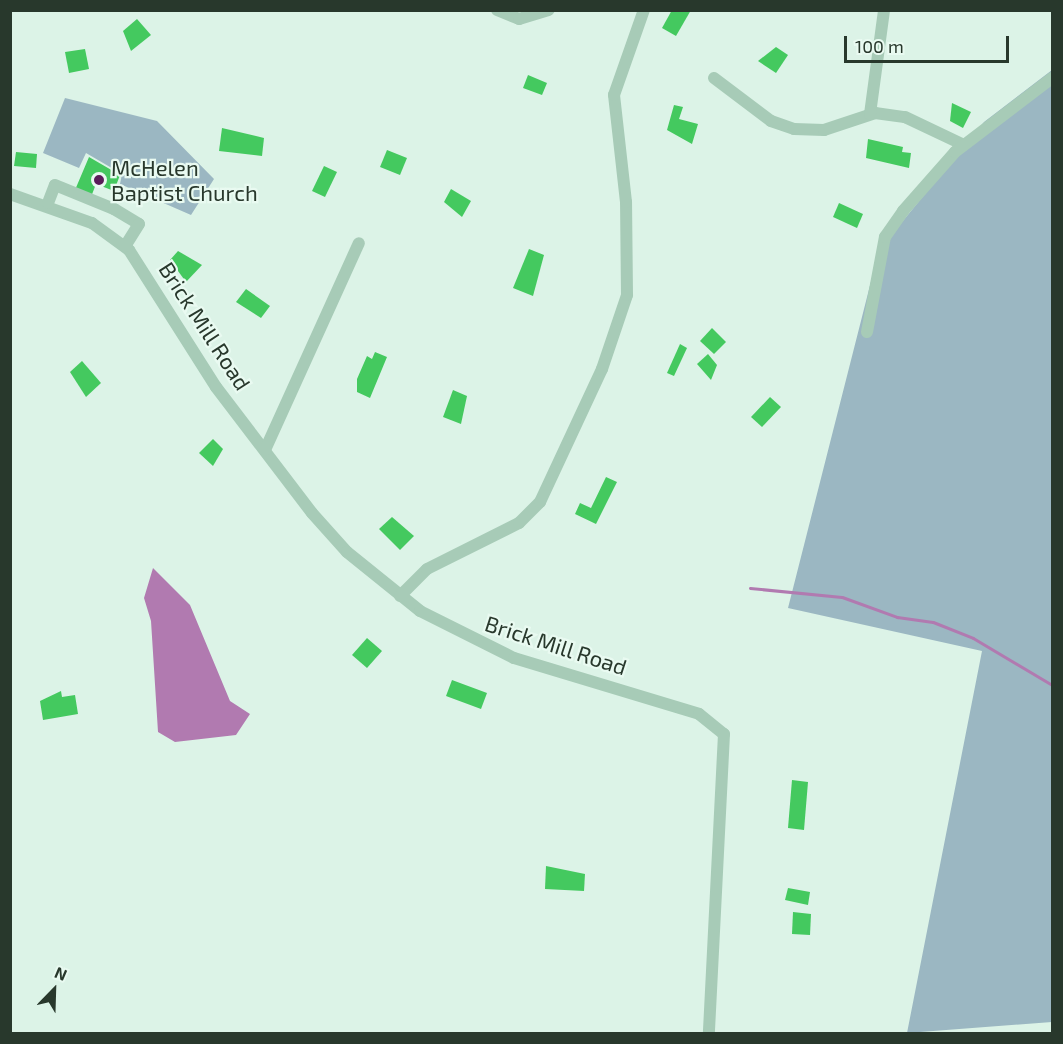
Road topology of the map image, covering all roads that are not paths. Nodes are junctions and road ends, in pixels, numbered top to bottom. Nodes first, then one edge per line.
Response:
1 (497, 10) edge
2 (549, 10) edge
3 (644, 10) edge
4 (884, 10) edge
5 (714, 78) dead end
6 (1053, 78) edge
7 (870, 114) junction
8 (964, 145) junction
9 (10, 194) edge
10 (48, 203) junction
11 (359, 243) dead end
12 (126, 246) junction
13 (867, 333) dead end
14 (265, 450) junction
15 (400, 596) junction
16 (709, 1034) edge

1 - 2 street
3 - 15 street
4 - 7 street
5 - 7 street
6 - 8 street
7 - 8 street
8 - 13 street
9 - 10 street, Brick Mill Road
10 - 12 street, Brick Mill Road
10 - 12 street
11 - 14 street
12 - 14 street, Brick Mill Road
14 - 15 street, Brick Mill Road
15 - 16 street, Brick Mill Road

